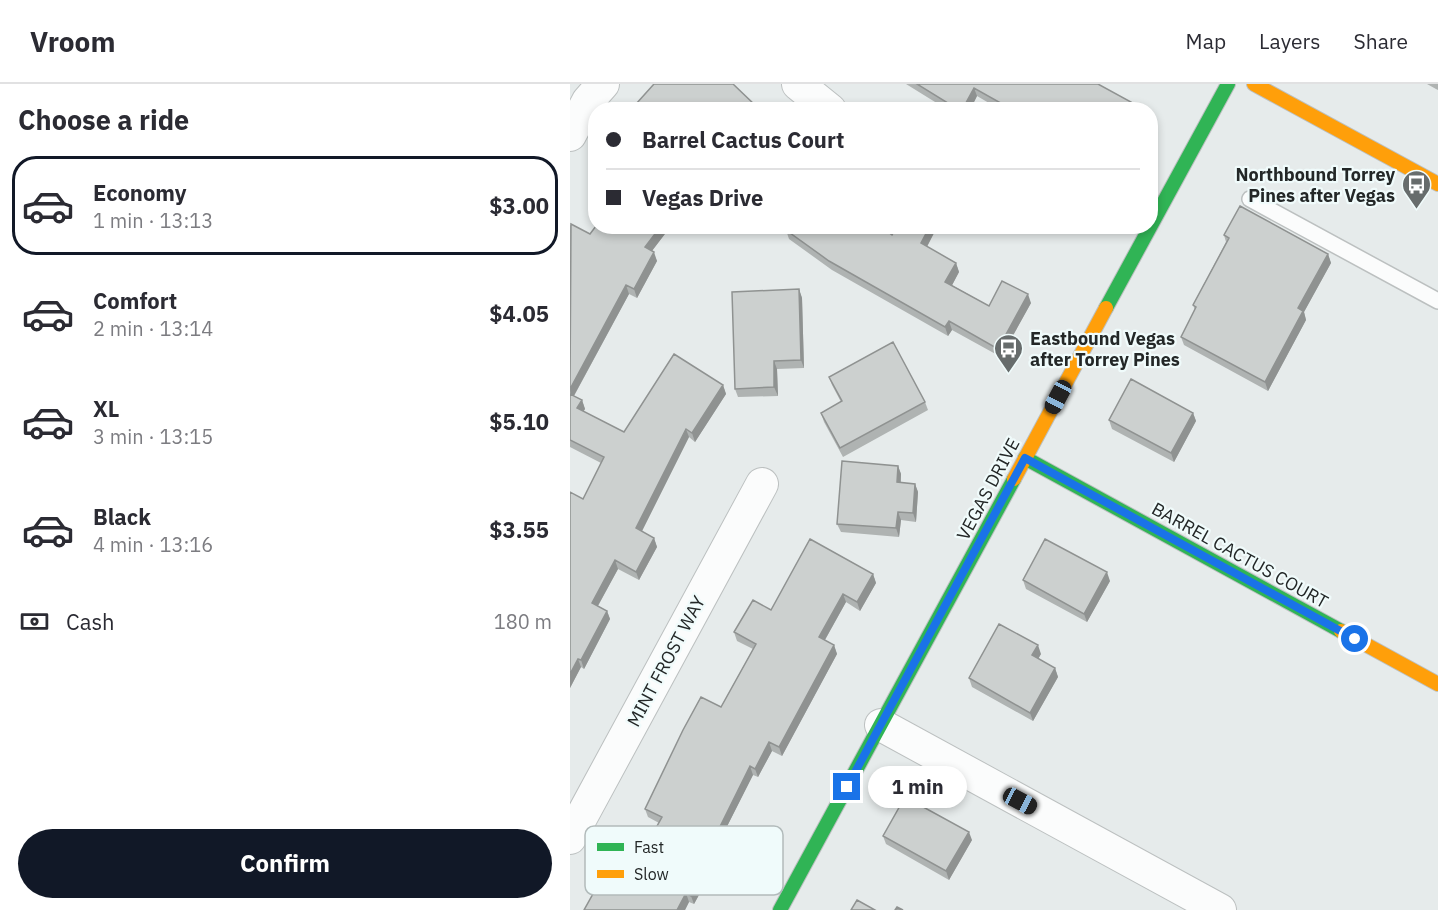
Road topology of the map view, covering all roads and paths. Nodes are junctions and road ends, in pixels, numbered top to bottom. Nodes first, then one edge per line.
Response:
1 (603, 84) edge
2 (798, 84) edge
3 (1228, 84) edge
4 (1254, 84) edge
5 (820, 102) edge
6 (570, 135) edge
7 (1438, 184) edge
8 (1250, 199) dead end
9 (1158, 213) edge
10 (1147, 234) edge
11 (1438, 301) edge
12 (1025, 458) junction
13 (762, 484) dead end
14 (1438, 684) edge
15 (881, 725) junction
16 (570, 838) edge
17 (780, 910) edge
18 (1220, 910) edge

1 - 6 street
2 - 5 street
3 - 9 main road, VEGAS DRIVE
4 - 7 main road
8 - 11 lane
10 - 12 main road, VEGAS DRIVE
12 - 14 main road, BARREL CACTUS COURT
12 - 15 main road, VEGAS DRIVE
13 - 16 street, MINT FROST WAY
15 - 17 main road, VEGAS DRIVE
15 - 18 street

